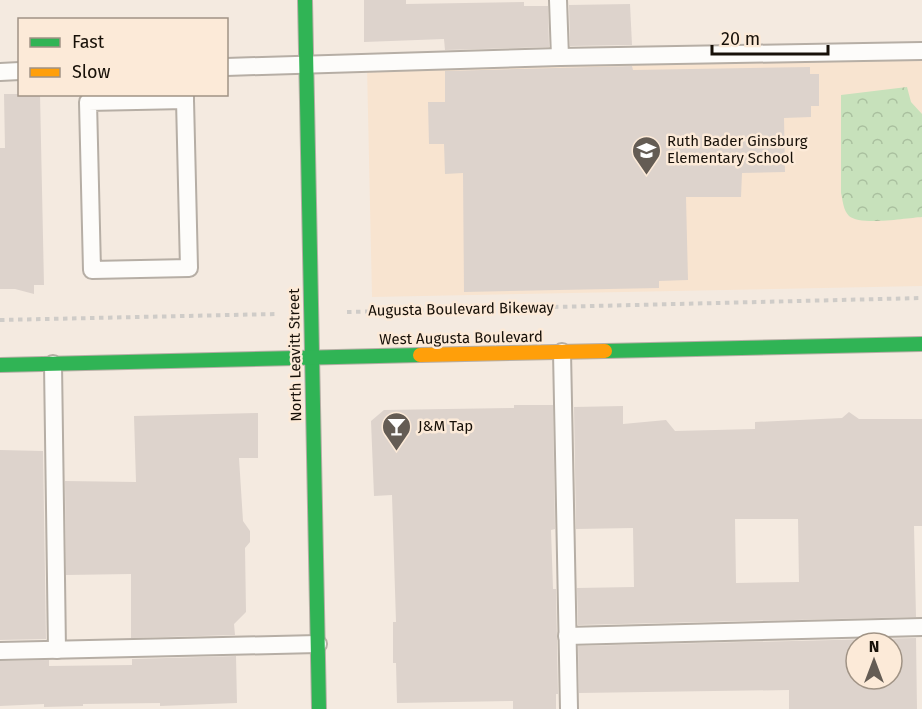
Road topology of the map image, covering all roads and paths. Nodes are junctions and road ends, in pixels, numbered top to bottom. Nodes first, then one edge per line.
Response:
1 (304, 0) edge
2 (558, 0) edge
3 (922, 51) edge
4 (560, 57) junction
5 (306, 65) junction
6 (228, 67) edge
7 (18, 71) edge
8 (0, 72) edge
9 (185, 97) edge
10 (922, 298) edge
11 (311, 313) junction
12 (0, 320) edge
13 (922, 344) edge
14 (562, 352) junction
15 (312, 358) junction
16 (53, 364) junction
17 (0, 365) edge
18 (922, 627) edge
19 (567, 636) junction
20 (318, 644) junction
21 (57, 650) junction
22 (0, 651) edge
23 (319, 709) edge
24 (569, 709) edge

1 - 5 street, North Leavitt Street
2 - 4 lane
3 - 4 lane
4 - 5 lane
5 - 6 lane
5 - 11 street, North Leavitt Street
7 - 8 lane
9 - 9 lane
10 - 11 path, Augusta Boulevard Bikeway
11 - 12 path, Augusta Boulevard Bikeway
11 - 15 street, North Leavitt Street
13 - 14 street, West Augusta Boulevard
14 - 15 street, West Augusta Boulevard
14 - 19 lane
15 - 16 street, West Augusta Boulevard
15 - 20 street, North Leavitt Street
16 - 17 street, West Augusta Boulevard
16 - 21 lane
18 - 19 lane
19 - 24 lane
20 - 21 lane
20 - 23 street, North Leavitt Street
21 - 22 lane

